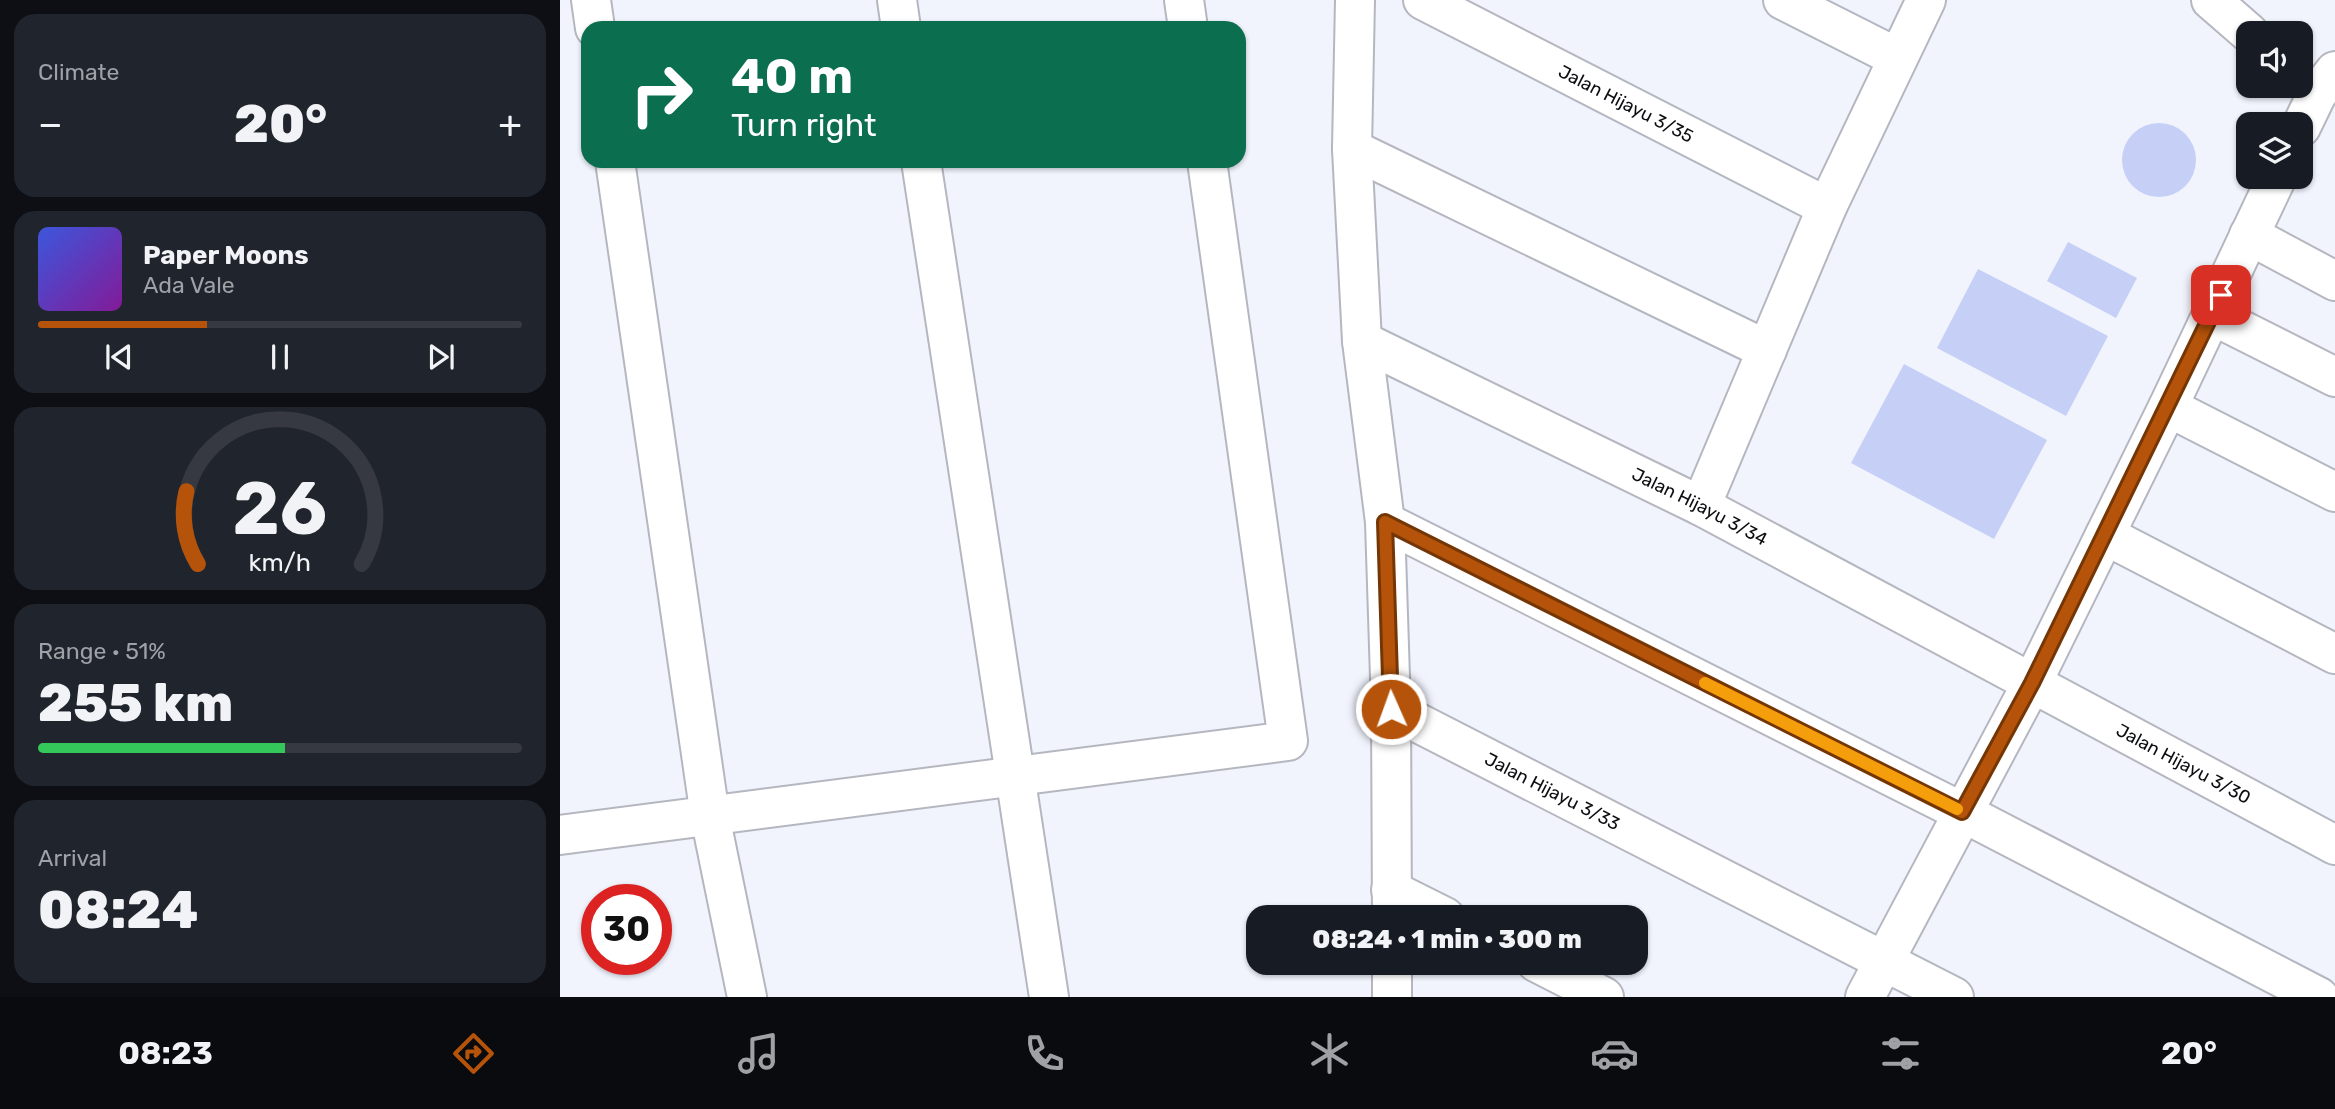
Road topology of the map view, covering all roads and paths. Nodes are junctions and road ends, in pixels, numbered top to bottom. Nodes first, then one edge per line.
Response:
1 (591, 0) edge
2 (897, 0) edge
3 (1184, 0) edge
4 (1355, 0) edge
5 (1423, 0) edge
6 (1783, 0) edge
7 (1926, 0) edge
8 (2211, 0) edge
9 (594, 21) edge
10 (900, 21) edge
11 (1187, 21) edge
12 (2236, 22) edge
13 (1898, 58) junction
14 (1352, 149) junction
15 (616, 168) edge
16 (922, 168) edge
17 (1208, 168) edge
18 (2271, 189) edge
19 (1827, 207) junction
20 (2249, 235) junction
21 (2335, 281) edge
22 (2212, 315) junction
23 (1362, 341) junction
24 (1767, 350) junction
25 (2335, 377) edge
26 (2168, 407) junction
27 (2335, 492) edge
28 (1701, 506) junction
29 (1385, 522) junction
30 (2105, 535) junction
31 (2335, 654) edge
32 (2032, 683) junction
33 (1391, 709) junction
34 (1015, 777) junction
35 (1962, 812) junction
36 (709, 816) junction
37 (560, 835) edge
38 (2335, 845) edge
39 (1392, 903) edge
40 (1883, 960) junction
41 (1392, 975) edge
42 (1561, 975) edge
43 (747, 997) edge
44 (1049, 997) edge
45 (1392, 997) edge
46 (1604, 997) edge
47 (1864, 997) edge
48 (1955, 997) edge
49 (2319, 997) edge

1 - 9 street
2 - 10 street
3 - 11 street
4 - 14 street
5 - 19 street, Jalan Hijayu 3/35
6 - 13 street
7 - 13 street
8 - 12 street
13 - 19 street
14 - 23 street
14 - 24 street
15 - 36 street
16 - 34 street
17 - 34 street
18 - 20 street
19 - 24 street
20 - 21 street
20 - 22 street
22 - 25 street
22 - 26 street
23 - 28 street, Jalan Hijayu 3/34
23 - 29 street
24 - 28 street
26 - 27 street
26 - 30 street
28 - 32 street, Jalan Hijayu 3/34
29 - 33 street
29 - 35 street
30 - 31 street
30 - 32 street
32 - 35 street
32 - 38 street, Jalan Hijayu 3/30
33 - 39 street
33 - 40 street, Jalan Hijayu 3/33
34 - 36 street
34 - 44 street
35 - 40 street
35 - 49 street
36 - 37 street
36 - 43 street
40 - 47 street
40 - 48 street, Jalan Hijayu 3/33
41 - 45 street
42 - 46 street

